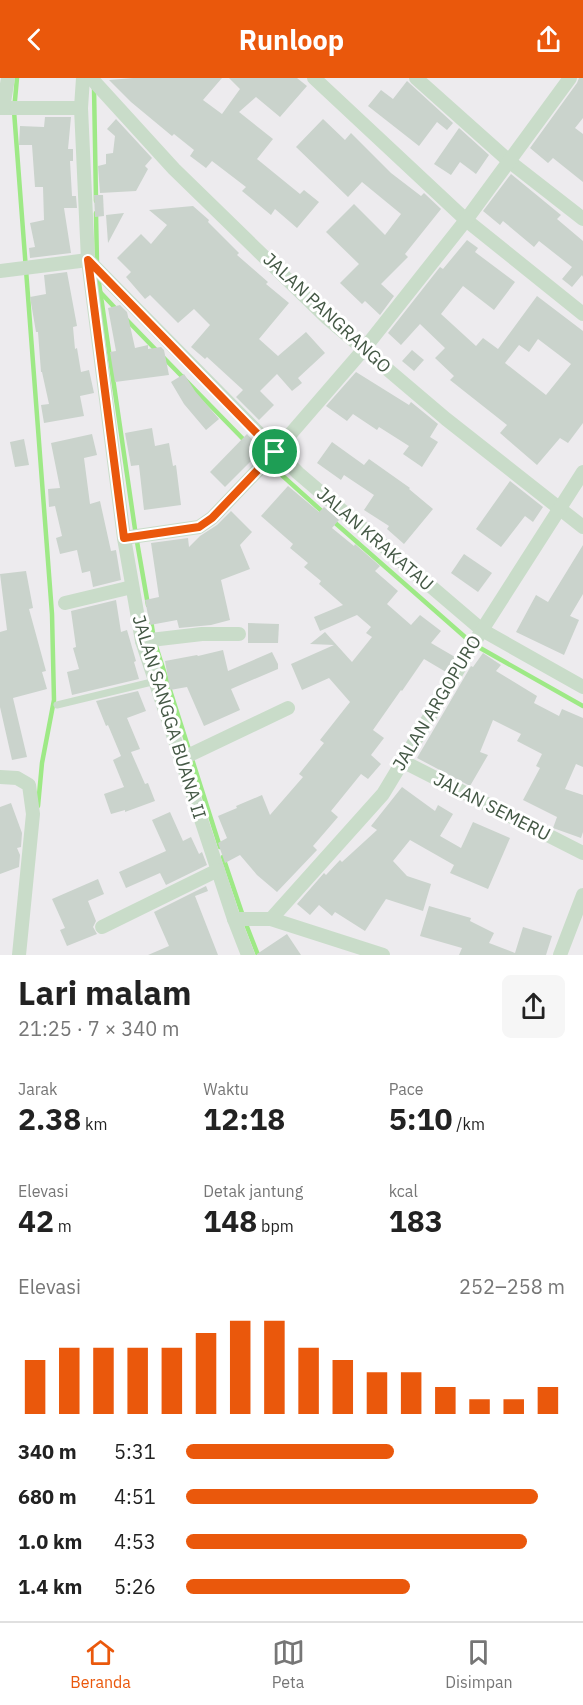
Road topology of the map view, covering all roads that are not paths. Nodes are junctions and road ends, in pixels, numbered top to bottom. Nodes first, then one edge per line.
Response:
1 (8, 78) edge
2 (83, 78) edge
3 (91, 78) edge
4 (314, 78) edge
5 (416, 78) edge
6 (570, 78) edge
7 (4, 108) edge
8 (81, 108) junction
9 (510, 162) junction
10 (583, 219) edge
11 (466, 220) junction
12 (88, 260) junction
13 (0, 271) edge
14 (583, 314) edge
15 (364, 349) junction
16 (275, 452) junction
17 (583, 472) edge
18 (560, 510) junction
19 (583, 527) edge
20 (124, 538) junction
21 (132, 587) junction
22 (65, 603) dead end
23 (482, 630) junction
24 (239, 634) dead end
25 (142, 641) junction
26 (156, 681) junction
27 (583, 687) edge
28 (57, 705) dead end
29 (288, 708) dead end
30 (181, 759) junction
31 (402, 761) junction
32 (0, 777) edge
33 (583, 853) edge
34 (218, 870) junction
35 (583, 895) edge
36 (234, 919) junction
37 (271, 919) junction
38 (102, 927) dead end
39 (19, 955) edge
40 (248, 955) edge
41 (383, 955) edge
42 (560, 955) edge

1 - 7 street
2 - 8 street, JALAN SANGGA BUANA II
3 - 15 street, JALAN PANGRANGO
4 - 11 street
5 - 9 street
6 - 9 street
7 - 8 street
8 - 12 street, JALAN SANGGA BUANA II
9 - 10 street
9 - 11 street
11 - 14 street
11 - 15 street
12 - 13 street
12 - 16 street, JALAN KRAKATAU
12 - 20 street, JALAN SANGGA BUANA II
15 - 16 street
15 - 18 street, JALAN PANGRANGO
16 - 20 street
16 - 23 street, JALAN KRAKATAU
17 - 18 street, JALAN ARGOPURO
18 - 19 street, JALAN PANGRANGO
18 - 23 street, JALAN ARGOPURO
20 - 21 street, JALAN SANGGA BUANA II
21 - 22 street
21 - 25 street, JALAN SANGGA BUANA II
23 - 27 street, JALAN KRAKATAU
23 - 31 street, JALAN ARGOPURO
24 - 25 street
25 - 26 street, JALAN SANGGA BUANA II
26 - 28 lane
26 - 30 street, JALAN SANGGA BUANA II
29 - 30 street
30 - 34 street, JALAN SANGGA BUANA II
31 - 33 street, JALAN SEMERU
31 - 37 street, JALAN ARGOPURO
32 - 39 street
34 - 36 street, JALAN SANGGA BUANA II
34 - 38 street
35 - 42 street
36 - 37 street
36 - 40 street, JALAN SANGGA BUANA II
37 - 41 street

